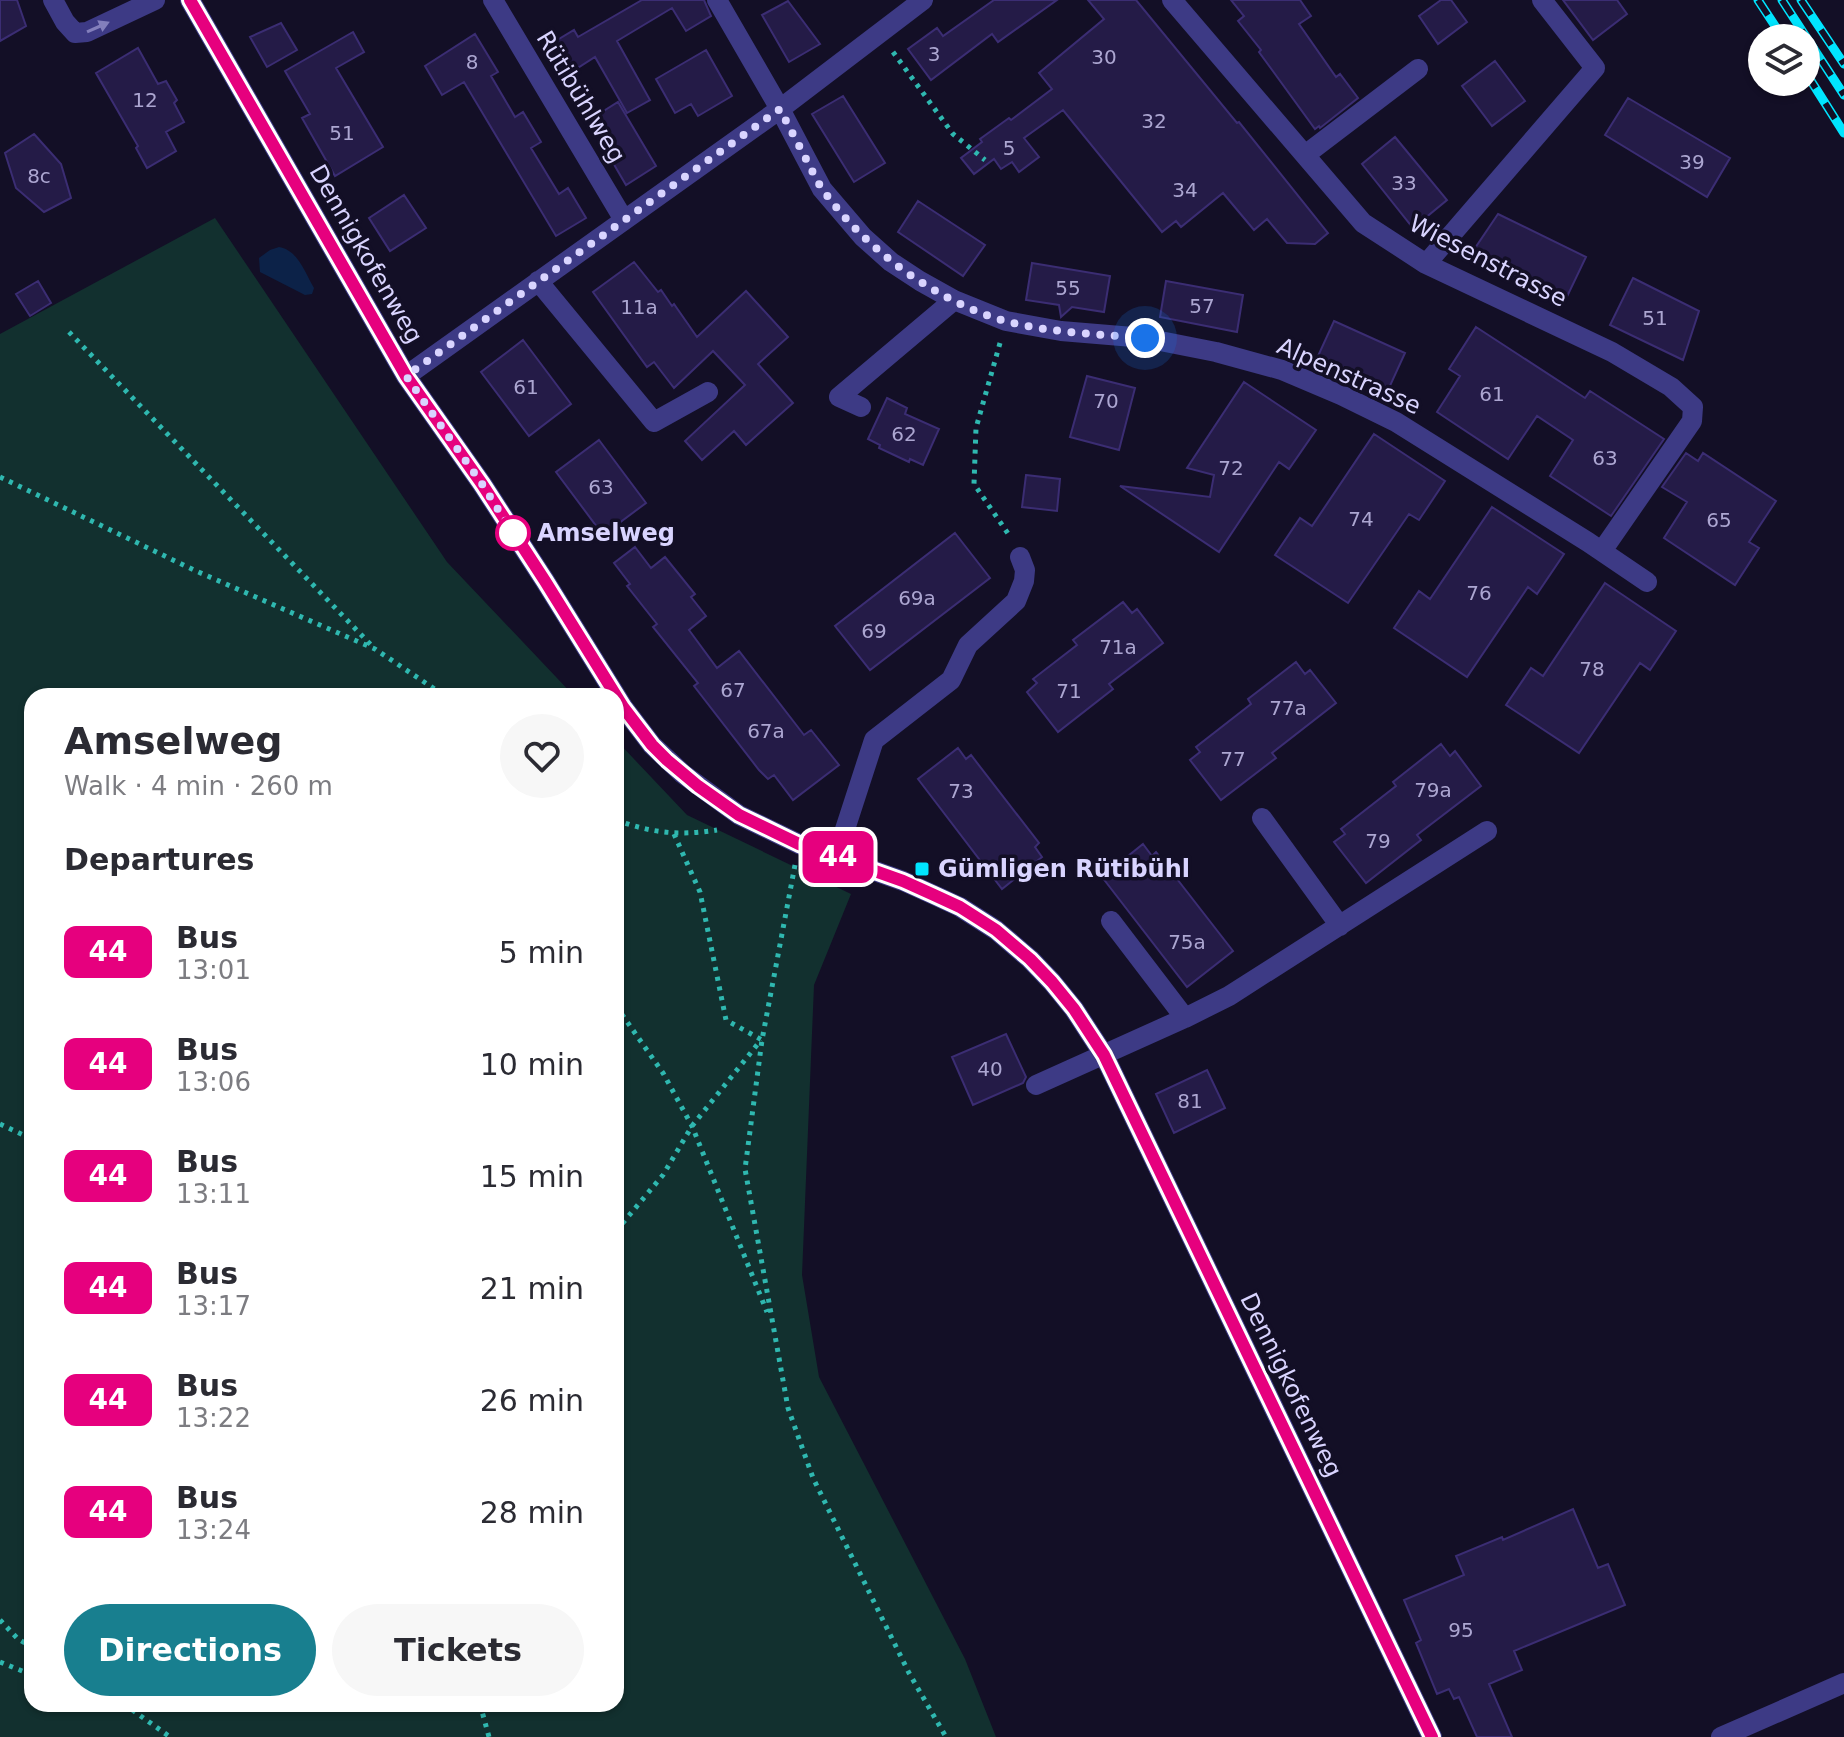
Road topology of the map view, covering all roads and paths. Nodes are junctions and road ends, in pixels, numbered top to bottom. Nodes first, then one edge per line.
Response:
1 (53, 0) edge
2 (155, 0) edge
3 (190, 0) edge
4 (493, 0) edge
5 (717, 0) edge
6 (923, 0) edge
7 (1172, 0) edge
8 (1542, 0) edge
9 (879, 34) junction
10 (1418, 69) dead end
11 (780, 109) junction
12 (1305, 155) junction
13 (985, 160) dead end
14 (624, 220) junction
15 (1426, 264) junction
16 (538, 281) junction
17 (954, 300) junction
18 (1006, 321) junction
19 (69, 332) dead end
20 (406, 376) junction
21 (708, 392) dead end
22 (861, 407) dead end
23 (0, 477) edge
24 (1602, 551) junction
25 (1020, 557) joint
26 (1647, 582) dead end
27 (375, 649) junction
28 (433, 688) edge
29 (611, 688) edge
30 (624, 708) edge
31 (739, 815) junction
32 (1262, 818) dead end
33 (624, 822) edge
34 (1487, 831) dead end
35 (674, 834) junction
36 (799, 844) junction
37 (836, 857) junction
38 (1111, 921) dead end
39 (1340, 926) junction
40 (624, 1017) edge
41 (1185, 1018) junction
42 (762, 1040) junction
43 (1104, 1055) junction
44 (1036, 1085) dead end
45 (0, 1124) edge
46 (692, 1126) junction
47 (24, 1135) edge
48 (624, 1221) edge
49 (772, 1324) junction
50 (0, 1620) edge
51 (24, 1642) edge
52 (0, 1662) edge
53 (24, 1672) edge
54 (1844, 1683) edge
55 (135, 1712) edge
56 (482, 1712) edge
57 (170, 1737) edge
58 (489, 1737) edge
59 (946, 1737) edge
60 (1432, 1737) edge
61 (1721, 1737) edge

1 -> 2 street
3 - 20 street, Dennigkofenweg
4 - 14 street, Rütibühlweg
5 - 11 street, Alpenstrasse
6 - 9 street
7 - 12 street, Wiesenstrasse
8 - 15 street
9 - 11 street
9 - 13 path
10 - 12 street
11 - 14 street
11 - 17 street, Alpenstrasse
12 - 15 street, Wiesenstrasse
14 - 16 street
15 - 24 street, Wiesenstrasse
16 - 20 street
16 - 21 street
17 - 18 street, Alpenstrasse
17 - 22 street
18 - 24 street, Alpenstrasse
18 - 25 path
19 - 27 path
20 - 29 street, Dennigkofenweg
23 - 27 path
24 - 26 street, Alpenstrasse
25 - 37 street
27 - 28 path
30 - 31 street, Dennigkofenweg
31 - 35 path
31 - 36 street, Dennigkofenweg
32 - 39 street
33 - 35 path
34 - 39 street
35 - 42 path
36 - 37 street, Dennigkofenweg
36 - 42 path
37 - 43 street, Dennigkofenweg
38 - 41 street
39 - 41 street
40 - 46 path
41 - 43 street
42 - 46 path
42 - 49 path
43 - 44 street
43 - 60 street, Dennigkofenweg
45 - 47 path
46 - 48 path
46 - 49 path
49 - 59 path
50 - 51 path
52 - 53 path
54 - 61 street
55 - 57 path
56 - 58 path

